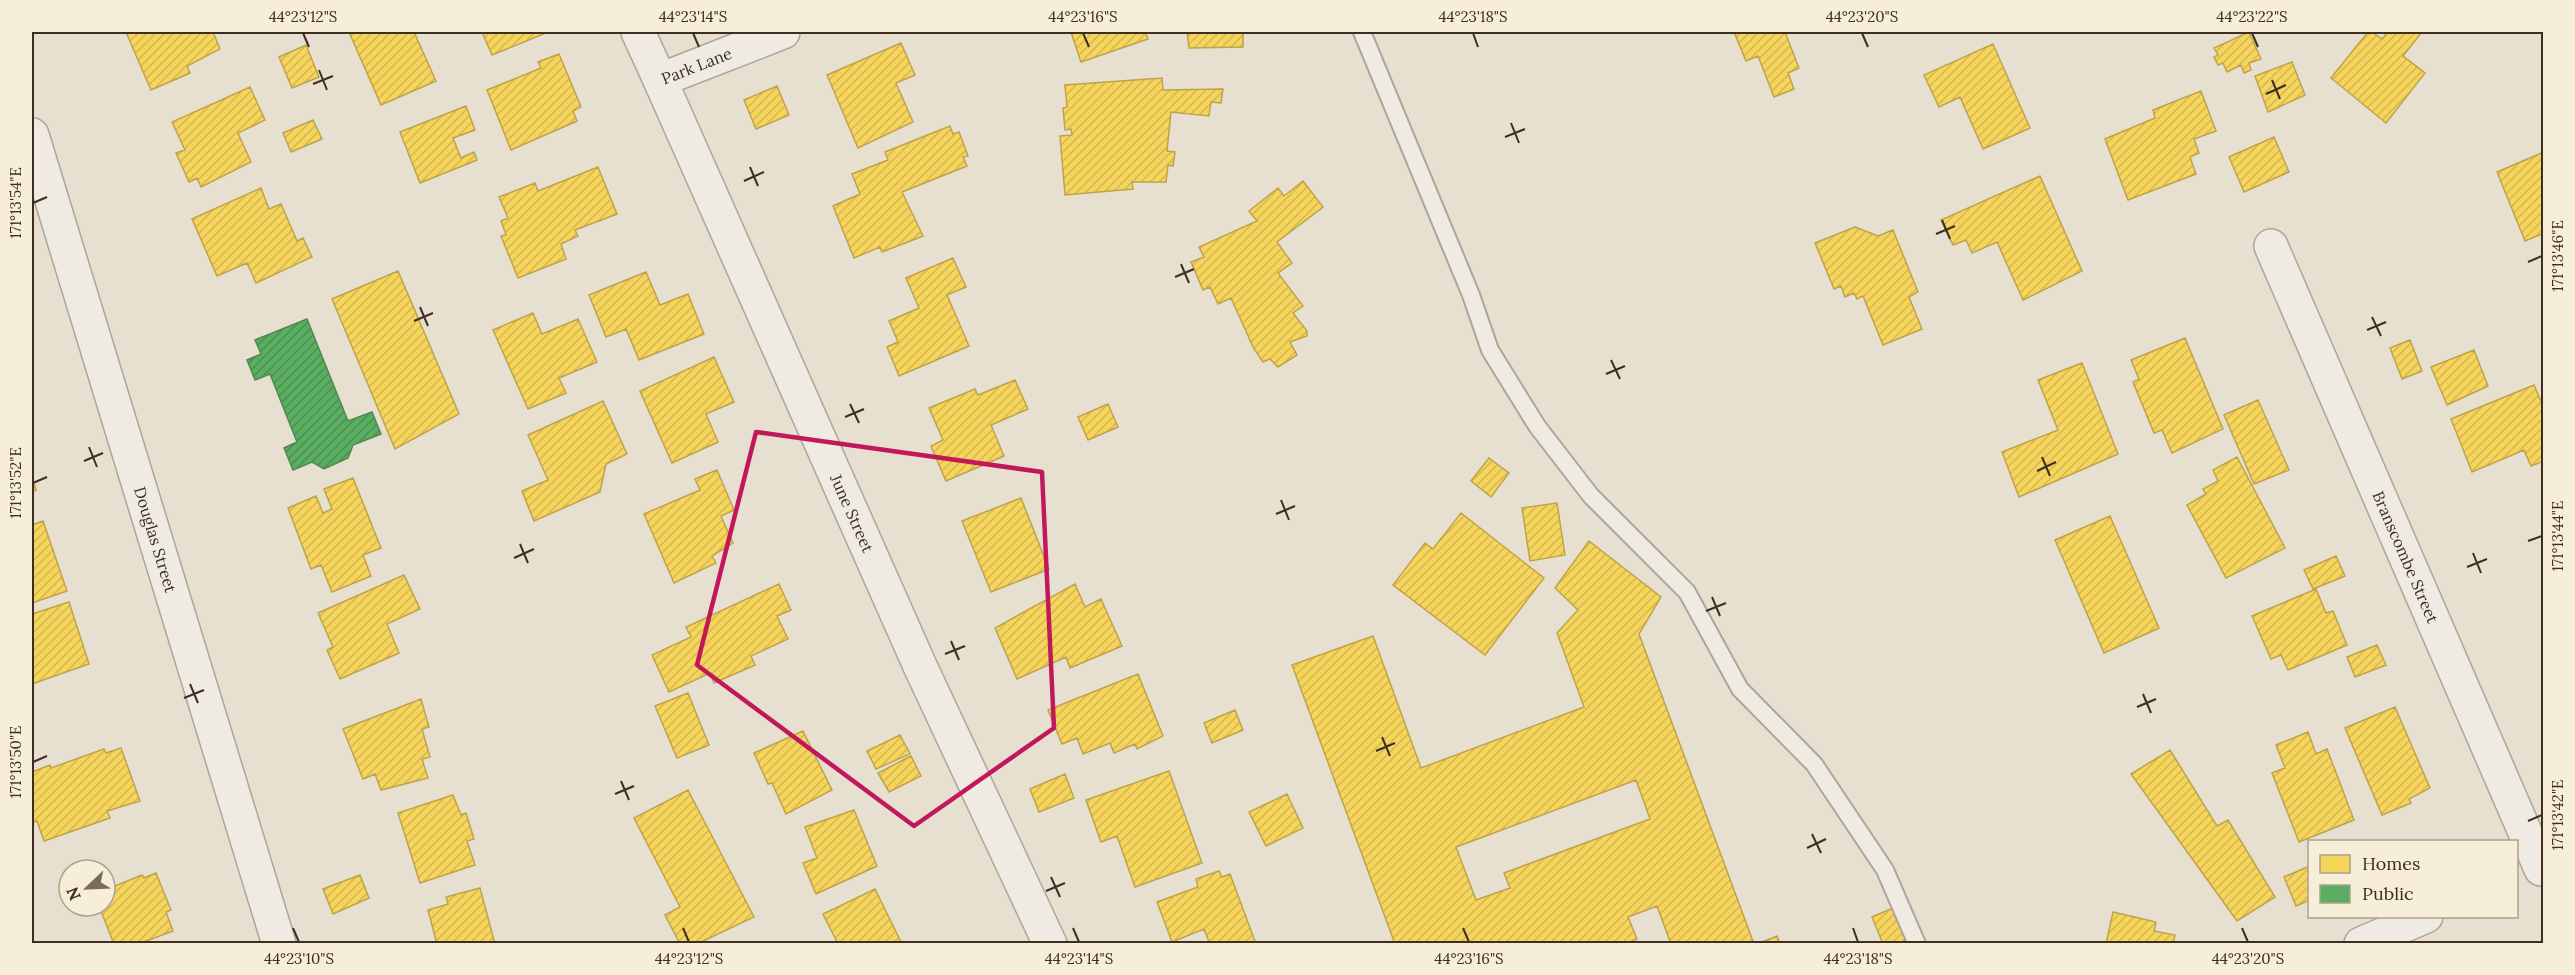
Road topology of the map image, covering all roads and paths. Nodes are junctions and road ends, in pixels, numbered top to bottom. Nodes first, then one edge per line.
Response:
1 (638, 32) edge
2 (783, 32) edge
3 (1362, 32) edge
4 (660, 80) junction
5 (32, 135) edge
6 (2271, 246) dead end
7 (2534, 872) edge
8 (2421, 918) edge
9 (279, 944) edge
10 (1050, 944) edge
11 (1917, 944) edge
12 (2361, 944) edge

1 - 4 street, Park Lane
2 - 4 street, Park Lane
3 - 11 lane
4 - 10 street, June Street
5 - 9 street, Douglas Street
6 - 7 street, Branscombe Street
8 - 12 street

